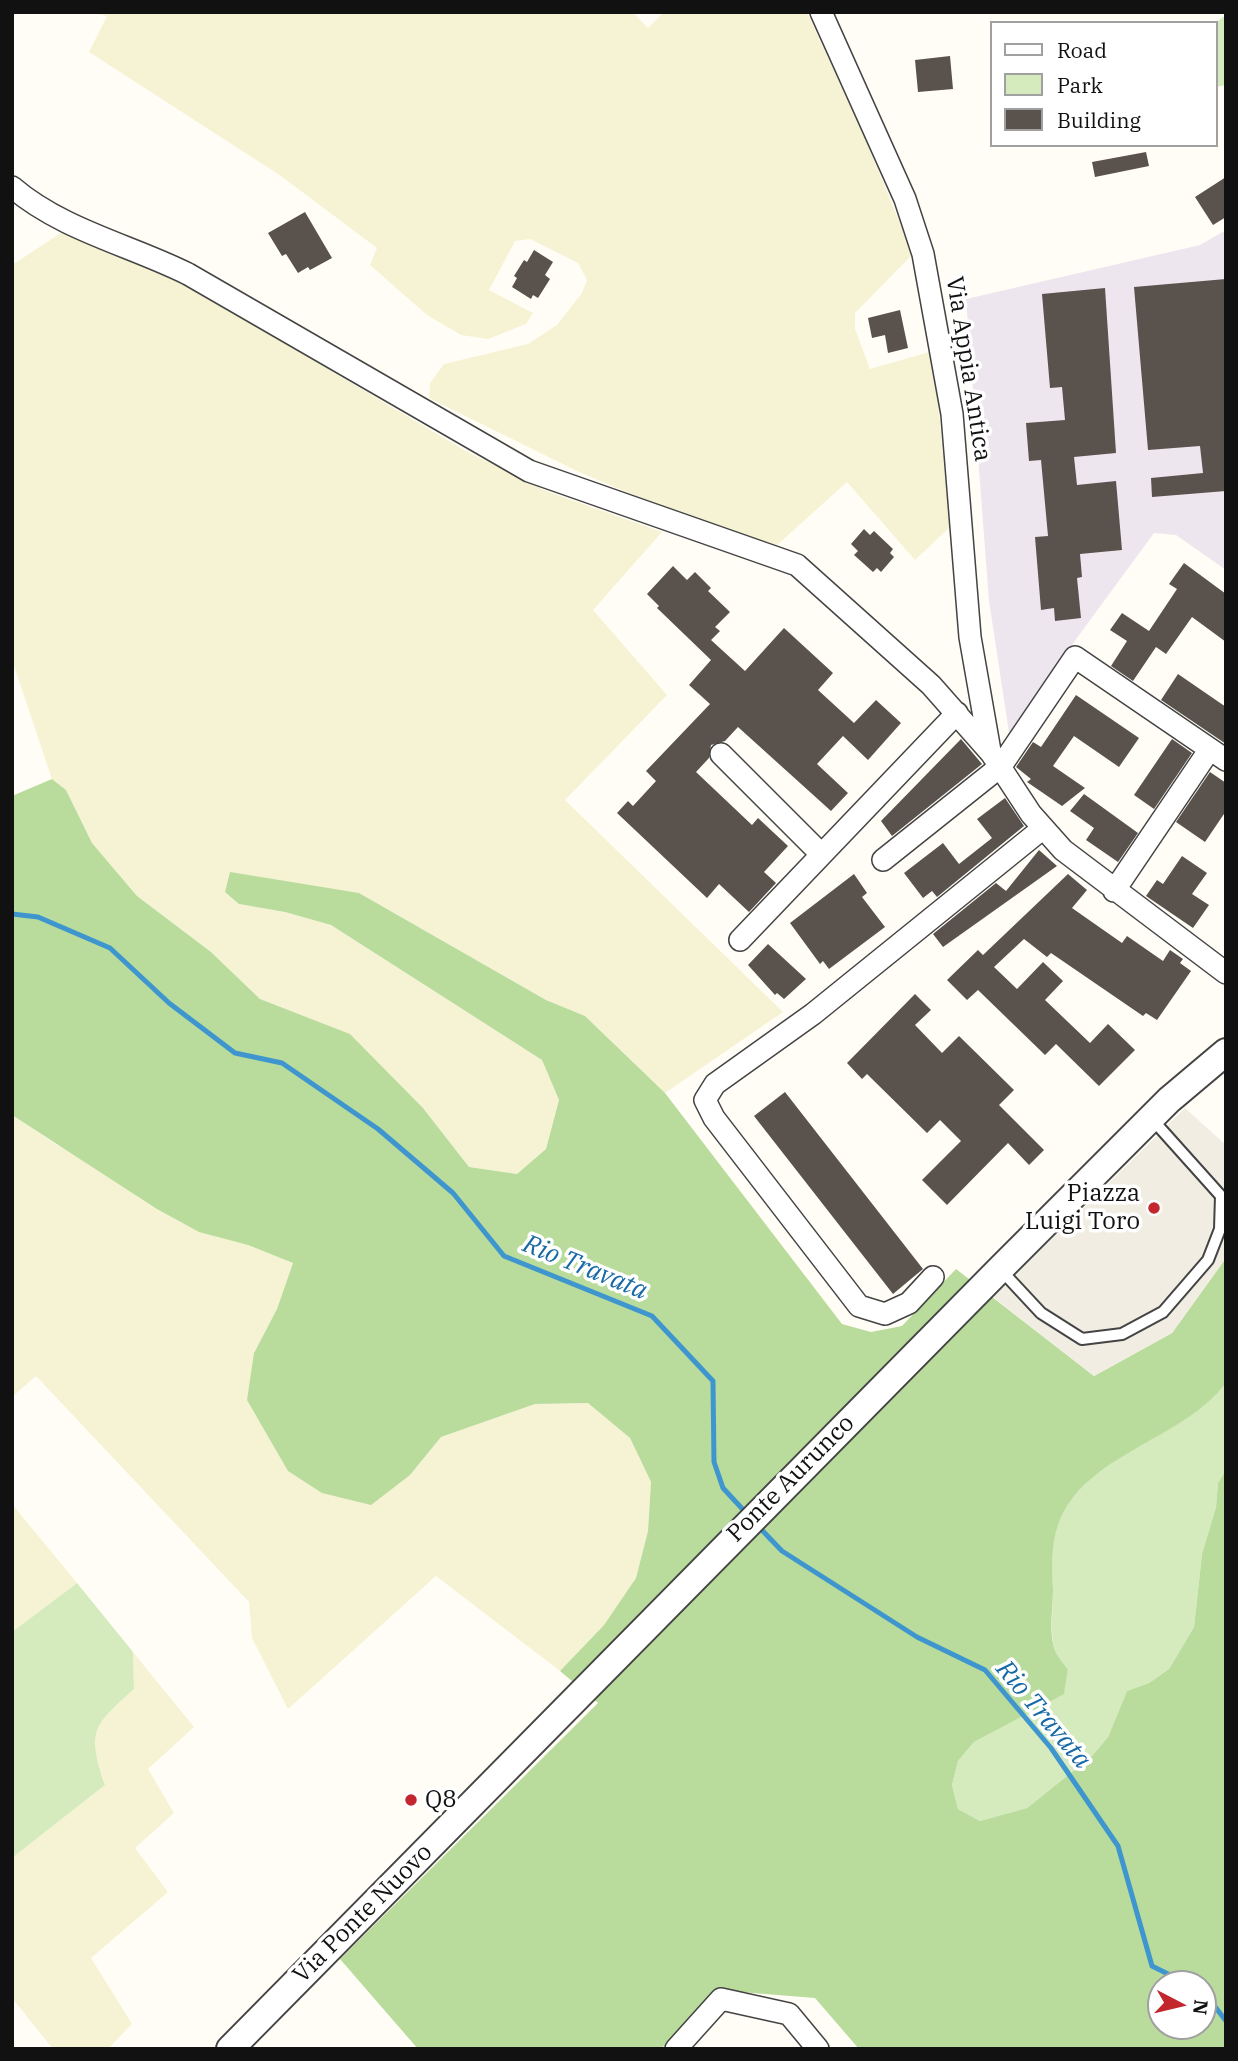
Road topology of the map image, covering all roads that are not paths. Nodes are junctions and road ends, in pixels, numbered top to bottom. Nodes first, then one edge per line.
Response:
1 (821, 12) edge
2 (12, 187) edge
3 (957, 713) junction
4 (720, 754) dead end
5 (1218, 754) edge
6 (996, 760) junction
7 (1042, 829) junction
8 (821, 854) junction
9 (883, 860) dead end
10 (1114, 891) junction
11 (740, 940) dead end
12 (1226, 973) edge
13 (1226, 1052) edge
14 (1151, 1118) junction
15 (1000, 1269) junction
16 (933, 1277) dead end
17 (583, 1689) joint
18 (230, 2049) edge
19 (676, 2049) edge
20 (818, 2049) edge

1 - 6 street, Via Appia Antica
2 - 3 street
3 - 6 street
3 - 8 street
4 - 8 street
5 - 6 street
5 - 10 street
6 - 7 street, Via Appia Antica
6 - 9 street
7 - 10 street, Via Appia Antica
7 - 16 street
8 - 11 street
10 - 12 street, Via Appia Antica
13 - 14 street
14 - 15 street
14 - 15 lane
15 - 17 street, Ponte Aurunco
17 - 18 street, Via Ponte Nuovo
19 - 20 street

